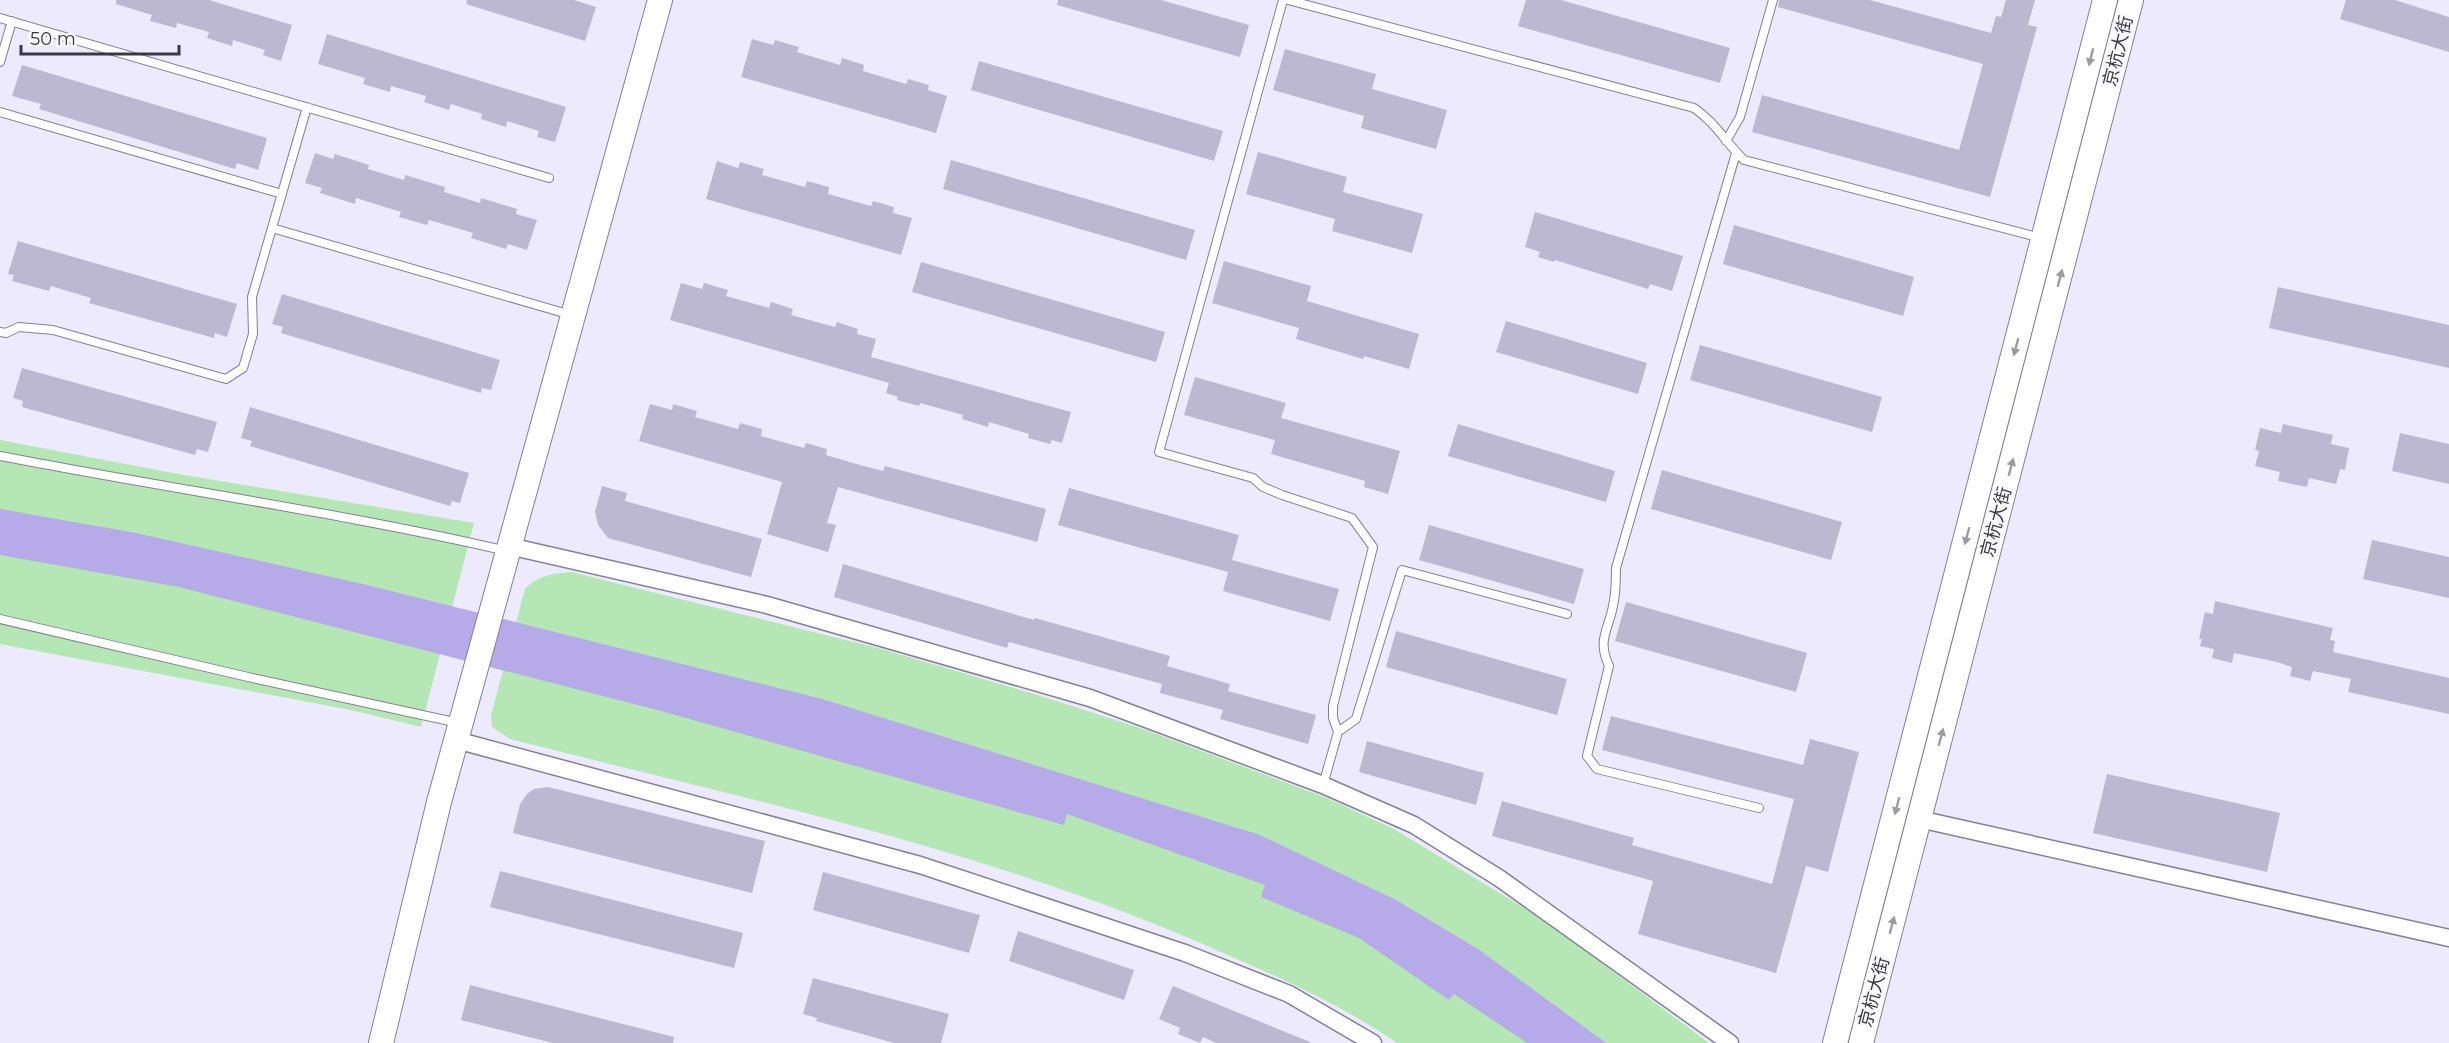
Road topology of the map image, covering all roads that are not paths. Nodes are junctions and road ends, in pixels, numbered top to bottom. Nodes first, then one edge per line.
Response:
1 (660, 0) edge
2 (1283, 0) edge
3 (1288, 0) edge
4 (1773, 0) edge
5 (2105, 0) edge
6 (2131, 0) edge
7 (0, 18) edge
8 (12, 21) junction
9 (0, 62) edge
10 (307, 107) junction
11 (0, 112) edge
12 (1726, 141) junction
13 (1736, 153) junction
14 (549, 178) dead end
15 (282, 194) junction
16 (272, 228) junction
17 (2044, 239) junction
18 (573, 315) junction
19 (0, 332) edge
20 (0, 456) edge
21 (509, 549) junction
22 (1568, 614) dead end
23 (0, 619) edge
24 (458, 731) junction
25 (1338, 732) junction
26 (1323, 785) junction
27 (1759, 808) dead end
28 (1919, 819) junction
29 (2449, 938) edge
30 (381, 1043) edge
31 (1373, 1043) edge
32 (1730, 1043) edge
33 (1835, 1043) edge
34 (1861, 1043) edge

1 - 18 main road
2 - 25 lane
3 - 12 lane
4 - 12 lane
5 -> 17 main road, 京杭大街
28 -> 6 main road, 京杭大街
7 - 8 lane
8 - 9 lane
8 - 10 lane
10 - 14 lane
10 - 15 lane
11 - 15 lane
12 - 13 lane
13 - 17 lane
13 - 27 lane
15 - 16 lane
16 - 18 lane
16 - 19 lane
17 -> 33 main road, 京杭大街
18 - 21 main road
20 - 21 lane
21 - 24 main road
21 - 26 street
22 - 25 lane
23 - 24 lane
24 - 30 main road
24 - 31 street
25 - 26 lane
26 - 32 street
28 - 29 street
34 -> 28 main road, 京杭大街

